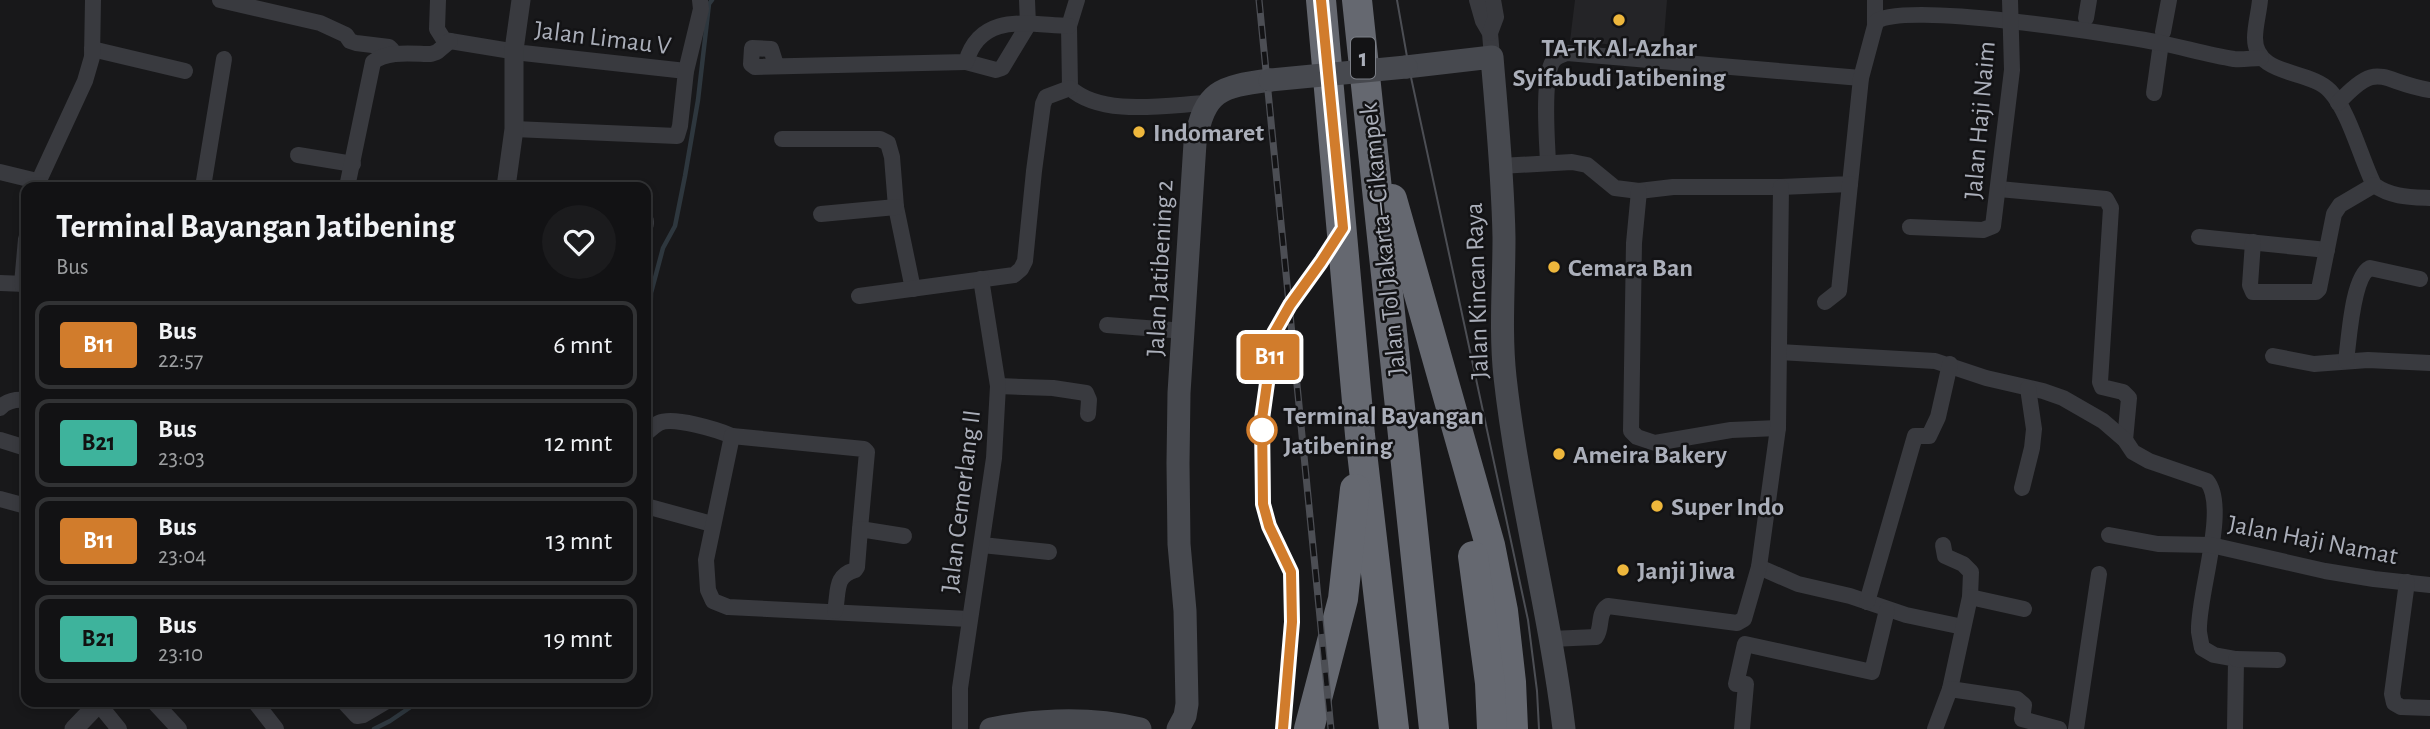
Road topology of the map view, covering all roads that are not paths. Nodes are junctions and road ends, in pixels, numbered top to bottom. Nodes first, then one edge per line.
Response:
1 (93, 0) edge
2 (220, 0) edge
3 (438, 0) edge
4 (521, 0) edge
5 (700, 0) edge
6 (1027, 0) edge
7 (1077, 0) edge
8 (1321, 0) edge
9 (1357, 0) edge
10 (1477, 0) edge
11 (1493, 0) edge
12 (1875, 0) edge
13 (2010, 0) edge
14 (2089, 0) edge
15 (2169, 0) edge
16 (2260, 0) edge
17 (2011, 18) junction
18 (2085, 18) dead end
19 (1028, 25) junction
20 (1875, 25) junction
21 (1069, 26) junction
22 (1490, 33) junction
23 (2162, 37) junction
24 (450, 41) junction
25 (92, 49) junction
26 (514, 50) junction
27 (396, 55) junction
28 (1482, 58) junction
29 (2261, 58) junction
30 (224, 59) dead end
31 (966, 62) junction
32 (776, 65) dead end
33 (185, 71) dead end
34 (687, 71) junction
35 (1861, 78) junction
36 (1070, 88) junction
37 (2430, 90) edge
38 (2154, 93) dead end
39 (1207, 103) junction
40 (2338, 103) junction
41 (1369, 116) junction
42 (514, 129) junction
43 (782, 139) dead end
44 (298, 155) dead end
45 (1548, 162) junction
46 (353, 164) junction
47 (1500, 166) junction
48 (0, 172) edge
49 (30, 182) edge
50 (37, 182) edge
51 (204, 182) edge
52 (348, 182) edge
53 (507, 182) edge
54 (1850, 184) junction
55 (2374, 185) junction
56 (1781, 187) junction
57 (1999, 189) junction
58 (1639, 191) junction
59 (2430, 198) edge
60 (896, 206) junction
61 (821, 214) dead end
62 (1910, 227) dead end
63 (2199, 237) dead end
64 (2253, 242) junction
65 (2328, 250) junction
66 (981, 279) junction
67 (2420, 279) dead end
68 (0, 283) edge
69 (21, 284) edge
70 (913, 289) junction
71 (859, 296) dead end
72 (1825, 302) dead end
73 (1107, 325) dead end
74 (1185, 331) junction
75 (1779, 352) junction
76 (2273, 356) dead end
77 (2346, 361) junction
78 (2430, 363) edge
79 (1950, 364) junction
80 (998, 386) junction
81 (2028, 388) junction
82 (1447, 397) junction
83 (21, 400) edge
84 (0, 408) edge
85 (1088, 414) dead end
86 (1778, 428) junction
87 (651, 429) edge
88 (1360, 435) junction
89 (732, 436) junction
90 (0, 440) edge
91 (2125, 440) junction
92 (21, 446) edge
93 (2022, 488) dead end
94 (0, 499) edge
95 (21, 505) edge
96 (651, 507) edge
97 (712, 524) junction
98 (860, 530) junction
99 (2109, 535) dead end
100 (904, 536) dead end
101 (982, 545) junction
102 (1943, 545) dead end
103 (2211, 545) junction
104 (1049, 552) dead end
105 (1759, 567) junction
106 (2099, 574) dead end
107 (2407, 582) junction
108 (2430, 584) edge
109 (1970, 597) junction
110 (1867, 603) junction
111 (2024, 609) dead end
112 (1887, 610) junction
113 (835, 611) junction
114 (969, 619) junction
115 (1963, 627) junction
116 (1551, 639) junction
117 (2236, 659) junction
118 (2278, 660) dead end
119 (1950, 689) junction
120 (94, 707) edge
121 (103, 707) edge
122 (159, 707) edge
123 (259, 707) edge
124 (348, 707) edge
125 (376, 707) edge
126 (2430, 708) edge
127 (274, 726) edge
128 (1099, 726) edge
129 (1180, 727) edge
130 (74, 729) edge
131 (120, 729) edge
132 (179, 729) edge
133 (960, 729) edge
134 (991, 729) edge
135 (1140, 729) edge
136 (1309, 729) edge
137 (1394, 729) edge
138 (1434, 729) edge
139 (1492, 729) edge
140 (1513, 729) edge
141 (1564, 729) edge
142 (1742, 729) edge
143 (1935, 729) edge
144 (2059, 729) edge
145 (2076, 729) edge
146 (2235, 729) edge

1 - 25 street
2 - 27 street
3 - 24 street
4 - 26 street
5 - 34 street
6 - 19 street
7 - 21 street
8 - 88 highway, Jalan Tol Jakarta–Cikampek / 1
9 - 41 highway, Jalan Tol Jakarta–Cikampek / 1
10 - 22 street
11 - 22 street
12 - 20 street
13 - 17 street, Jalan Haji Naim
14 - 18 street
15 - 23 street
16 - 29 street
17 - 20 street
17 - 23 street
17 - 57 street, Jalan Haji Naim
19 - 21 street
19 - 31 street
19 - 31 street
20 - 35 street
21 - 36 street
22 - 28 street
23 - 29 street
23 - 38 street
24 - 26 street, Jalan Limau V
24 - 27 street
25 - 33 street
25 - 50 street
26 - 34 street, Jalan Limau V
26 - 42 street
27 - 46 street
28 - 39 main road, bridge
28 - 47 main road, Jalan Kincan Raya
29 - 40 street
30 - 51 street
31 - 32 street
34 - 42 street
35 - 45 street
35 - 54 street
36 - 39 street
36 - 66 street
37 - 40 street
39 - 74 main road, Jalan Jatibening 2
40 - 55 street
41 - 82 highway
41 - 138 highway, Jalan Tol Jakarta–Cikampek / 1
42 - 53 street
43 - 60 street
44 - 46 street
45 - 47 street
45 - 58 street
46 - 52 street
47 - 116 main road, Jalan Kincan Raya
48 - 49 street
54 - 56 street
54 - 72 street
55 - 59 street
55 - 65 street
56 - 58 street
56 - 75 street
57 - 62 street, Jalan Haji Naim
57 - 91 street
58 - 86 street
60 - 61 street
60 - 70 street
63 - 64 street
64 - 65 street
64 - 65 street
66 - 70 street
66 - 80 street, Jalan Cemerlang II
67 - 77 street
68 - 69 street
70 - 71 street
73 - 74 street
74 - 129 main road, Jalan Jatibening 2
75 - 79 street
75 - 86 street
76 - 77 street
77 - 78 street
79 - 81 street
79 - 110 street
80 - 85 street
80 - 101 street, Jalan Cemerlang II
81 - 91 street
81 - 93 street
82 - 139 highway
82 - 140 highway
83 - 84 street
86 - 105 street
87 - 89 street
88 - 136 highway
88 - 137 highway, Jalan Tol Jakarta–Cikampek / 1
89 - 97 street
89 - 98 street
90 - 92 street
91 - 103 street, Jalan Haji Namat
94 - 95 street
96 - 97 street
97 - 113 street
98 - 100 street
98 - 113 street
99 - 103 street
101 - 104 street
101 - 114 street, Jalan Cemerlang II
102 - 109 street
103 - 107 street, Jalan Haji Namat
103 - 117 street
105 - 110 street
105 - 116 street
106 - 145 street
107 - 108 street, Jalan Haji Namat
107 - 126 street
109 - 111 street
109 - 115 street
110 - 112 street
112 - 115 street
112 - 142 street
113 - 114 street
114 - 133 street, Jalan Cemerlang II
115 - 119 street
116 - 141 main road, Jalan Kincan Raya
117 - 118 street
117 - 146 street
119 - 143 street
119 - 144 street
120 - 130 street
121 - 131 street
122 - 132 street
123 - 127 street
124 - 125 street
128 - 134 main road
128 - 135 main road

